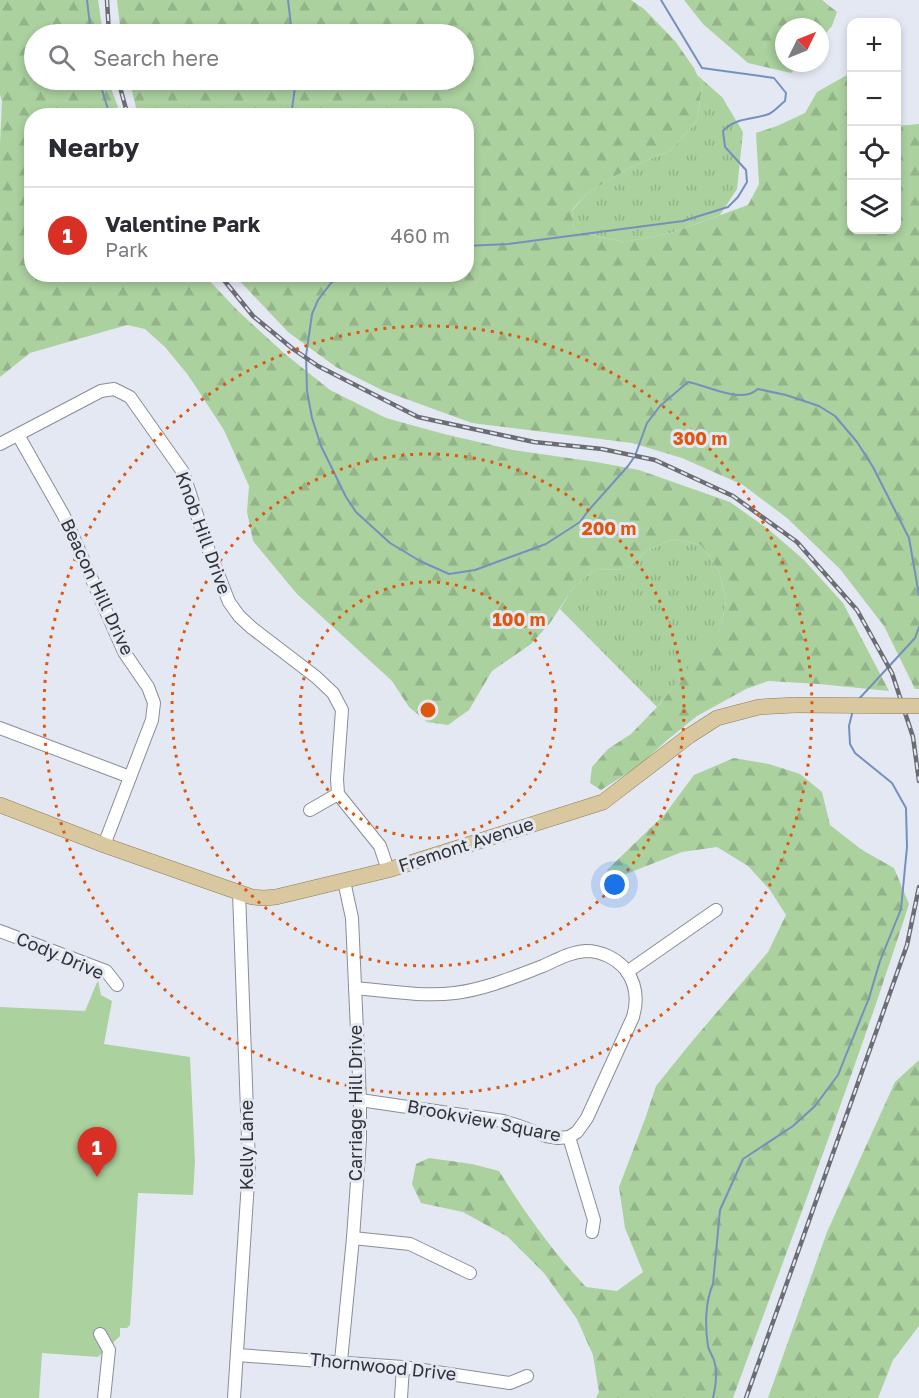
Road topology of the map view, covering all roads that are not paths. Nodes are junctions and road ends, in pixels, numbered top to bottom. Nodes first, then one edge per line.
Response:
1 (18, 435) junction
2 (0, 444) edge
3 (919, 706) edge
4 (0, 728) edge
5 (130, 777) junction
6 (338, 794) junction
7 (0, 805) edge
8 (310, 810) dead end
9 (104, 844) junction
10 (388, 870) junction
11 (344, 881) junction
12 (239, 892) junction
13 (716, 910) dead end
14 (0, 931) edge
15 (627, 972) junction
16 (117, 985) dead end
17 (355, 988) junction
18 (360, 1100) junction
19 (569, 1137) junction
20 (592, 1232) dead end
21 (353, 1238) junction
22 (470, 1273) dead end
23 (100, 1334) dead end
24 (237, 1355) junction
25 (341, 1361) junction
26 (403, 1367) junction
27 (527, 1376) dead end
28 (104, 1398) edge
29 (234, 1398) edge
30 (401, 1398) edge

1 - 2 street, Knob Hill Drive
1 - 5 street, Beacon Hill Drive
1 - 6 street, Knob Hill Drive
3 - 10 main road, Fremont Avenue, bridge
4 - 5 street
5 - 9 street, Beacon Hill Drive
6 - 8 street
6 - 10 street
7 - 9 main road, Fremont Avenue
9 - 12 main road, Fremont Avenue
10 - 11 main road, Fremont Avenue
11 - 12 main road, Fremont Avenue
11 - 17 street, Carriage Hill Drive
12 - 24 street, Kelly Lane
13 - 15 street
14 - 16 street, Cody Drive
15 - 17 street
15 - 19 street, Brookview Square
17 - 18 street, Carriage Hill Drive
18 - 19 street, Brookview Square
18 - 21 street, Carriage Hill Drive
19 - 20 street
21 - 22 street
21 - 25 street, Carriage Hill Drive
23 - 28 street
24 - 25 street, Thornwood Drive
24 - 29 street, Kelly Lane
25 - 26 street, Thornwood Drive
26 - 27 street, Thornwood Drive
26 - 30 street

